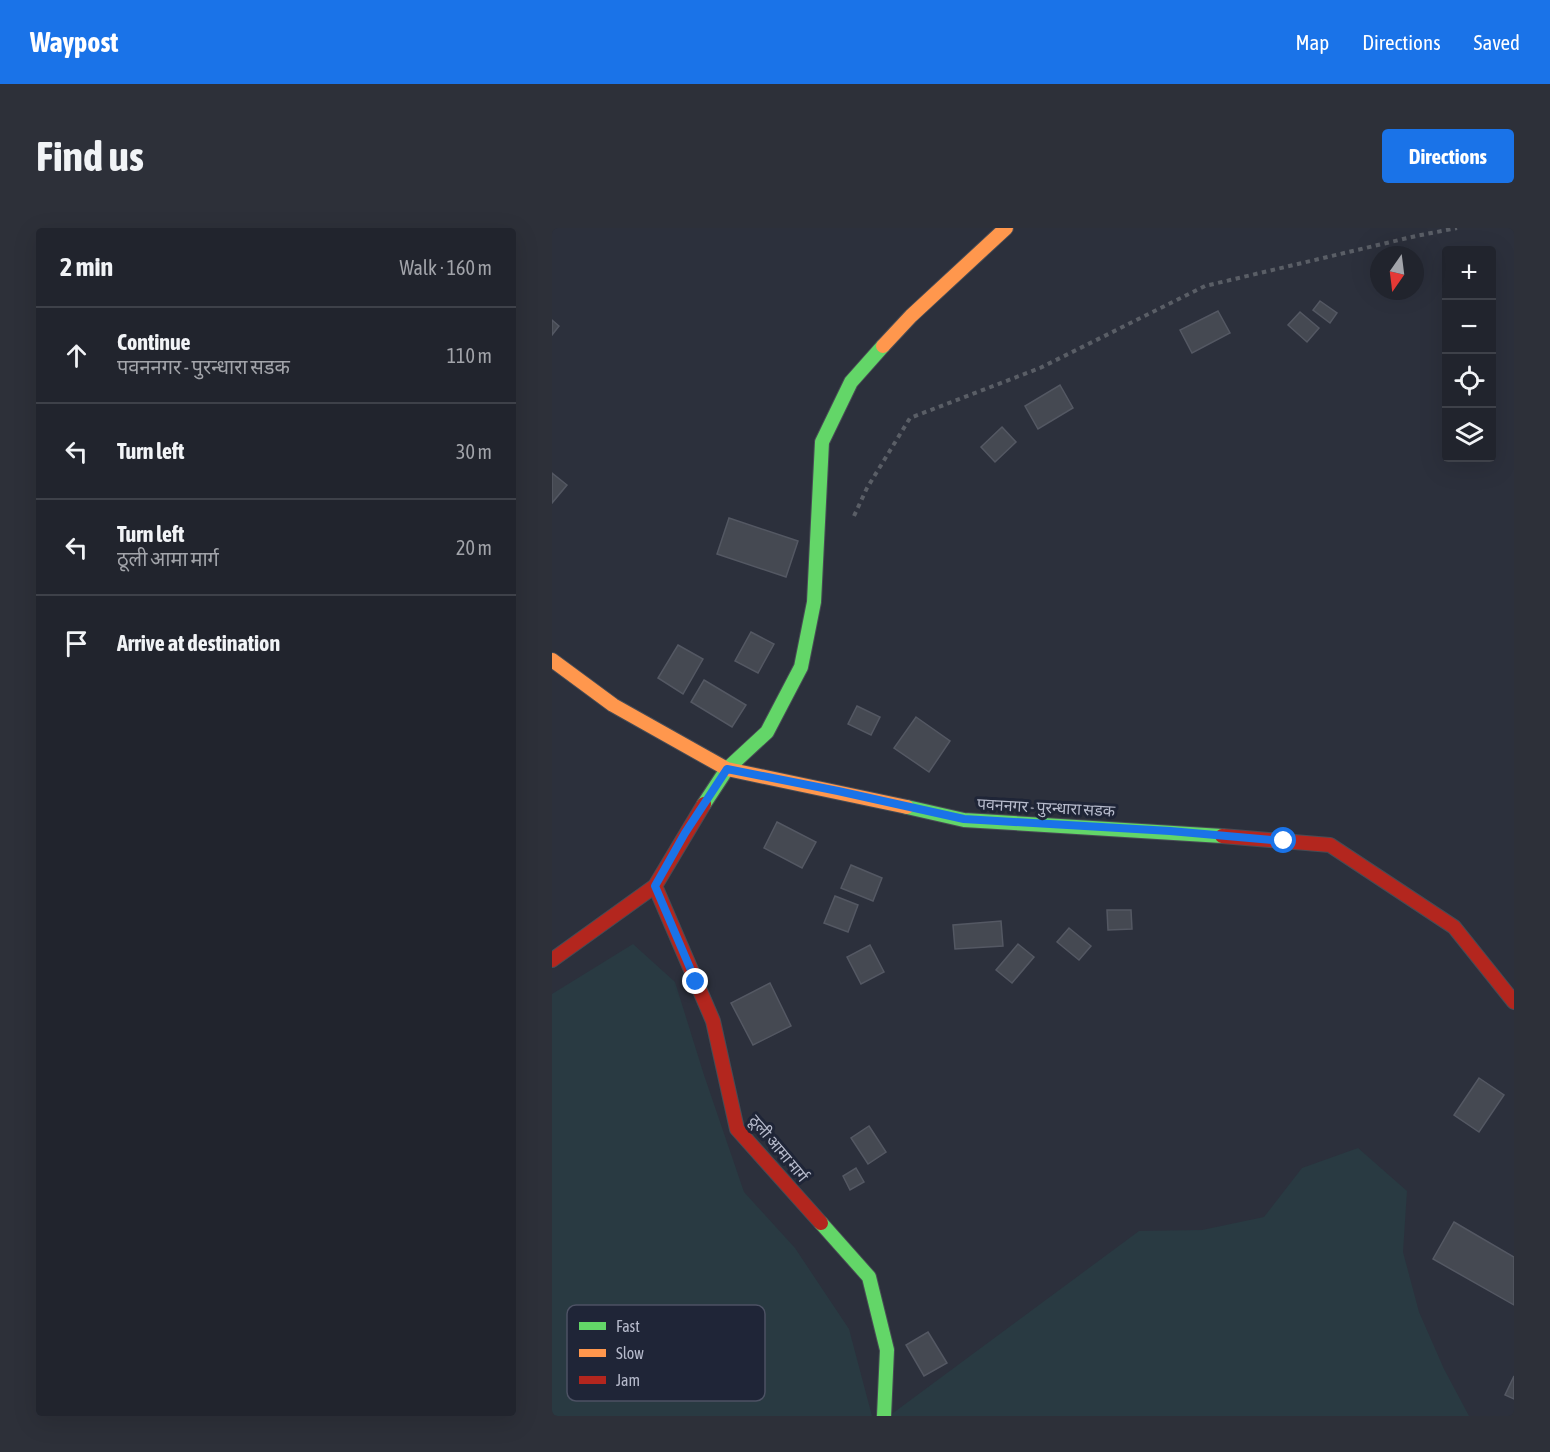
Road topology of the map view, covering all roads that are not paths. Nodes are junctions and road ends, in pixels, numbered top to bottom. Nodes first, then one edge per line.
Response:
1 (1006, 228) edge
2 (552, 660) edge
3 (727, 769) junction
4 (655, 886) junction
5 (552, 960) edge
6 (1514, 1002) edge
7 (884, 1416) edge

1 - 3 street
2 - 3 street, पवननगर - पुरन्धारा सडक
3 - 4 street
3 - 6 street, पवननगर - पुरन्धारा सडक
4 - 5 street
4 - 7 street, ठूली आमा मार्ग

